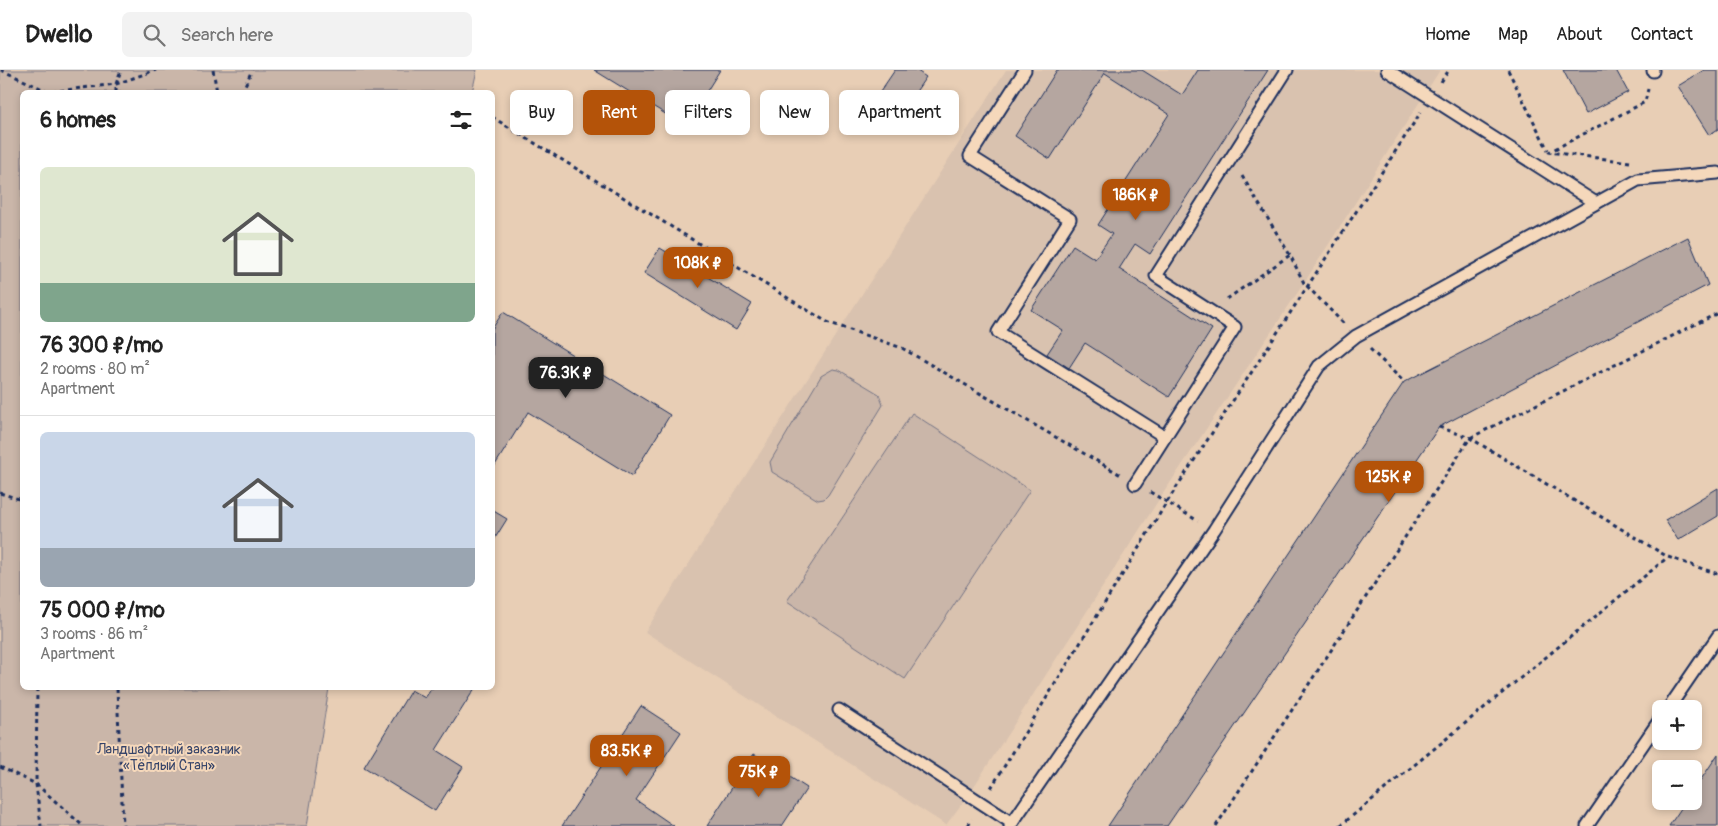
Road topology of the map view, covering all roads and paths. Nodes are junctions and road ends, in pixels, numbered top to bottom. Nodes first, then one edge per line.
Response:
1 (1, 70) edge
2 (121, 70) edge
3 (156, 70) edge
4 (214, 70) edge
5 (252, 70) edge
6 (1025, 70) edge
7 (1287, 70) edge
8 (1387, 70) edge
9 (1449, 70) edge
10 (1508, 70) edge
11 (1653, 70) edge
12 (116, 84) junction
13 (45, 90) edge
14 (66, 90) edge
15 (116, 90) edge
16 (217, 90) edge
17 (243, 90) edge
18 (1431, 98) junction
19 (495, 119) edge
20 (1549, 152) junction
21 (1231, 158) junction
22 (1634, 162) dead end
23 (1718, 172) edge
24 (1564, 183) junction
25 (1596, 203) junction
26 (1290, 255) junction
27 (1308, 287) junction
28 (1211, 311) junction
29 (1718, 313) edge
30 (1356, 336) junction
31 (1404, 382) dead end
32 (1439, 427) dead end
33 (1165, 437) junction
34 (1470, 438) junction
35 (1135, 484) junction
36 (0, 493) edge
37 (20, 500) edge
38 (1168, 502) junction
39 (1214, 530) junction
40 (1668, 557) junction
41 (1718, 574) edge
42 (1718, 636) edge
43 (37, 690) edge
44 (117, 690) edge
45 (1674, 700) edge
46 (839, 710) dead end
47 (1652, 731) edge
48 (0, 767) edge
49 (36, 784) junction
50 (982, 802) junction
51 (1011, 824) edge
52 (41, 826) edge
53 (83, 826) edge
54 (123, 826) edge
55 (968, 826) edge
56 (1216, 826) edge
57 (1340, 826) edge
58 (1587, 826) edge

1 - 13 path
2 - 12 path
3 - 12 path
4 - 16 path
5 - 17 path
6 - 33 lane
7 - 21 lane
8 - 18 lane
9 - 18 path
10 - 20 path
11 - 20 path
12 - 14 path
12 - 15 path
18 - 24 lane
18 - 27 path
19 - 35 path
20 - 22 path
20 - 24 path
21 - 26 path
21 - 28 lane
23 - 25 lane
24 - 25 lane
25 - 30 lane
26 - 27 path
26 - 28 path
27 - 30 path
27 - 38 path
28 - 33 lane
29 - 34 path
30 - 31 path
30 - 39 lane
32 - 34 path
33 - 35 lane
34 - 40 path
34 - 56 path
35 - 38 path
36 - 37 path
38 - 39 path
38 - 50 path
39 - 51 lane
40 - 41 path
40 - 57 path
42 - 45 lane
43 - 49 path
44 - 54 path
46 - 50 lane
47 - 58 lane
48 - 49 path
49 - 52 path
49 - 53 path
50 - 51 lane
50 - 55 path

